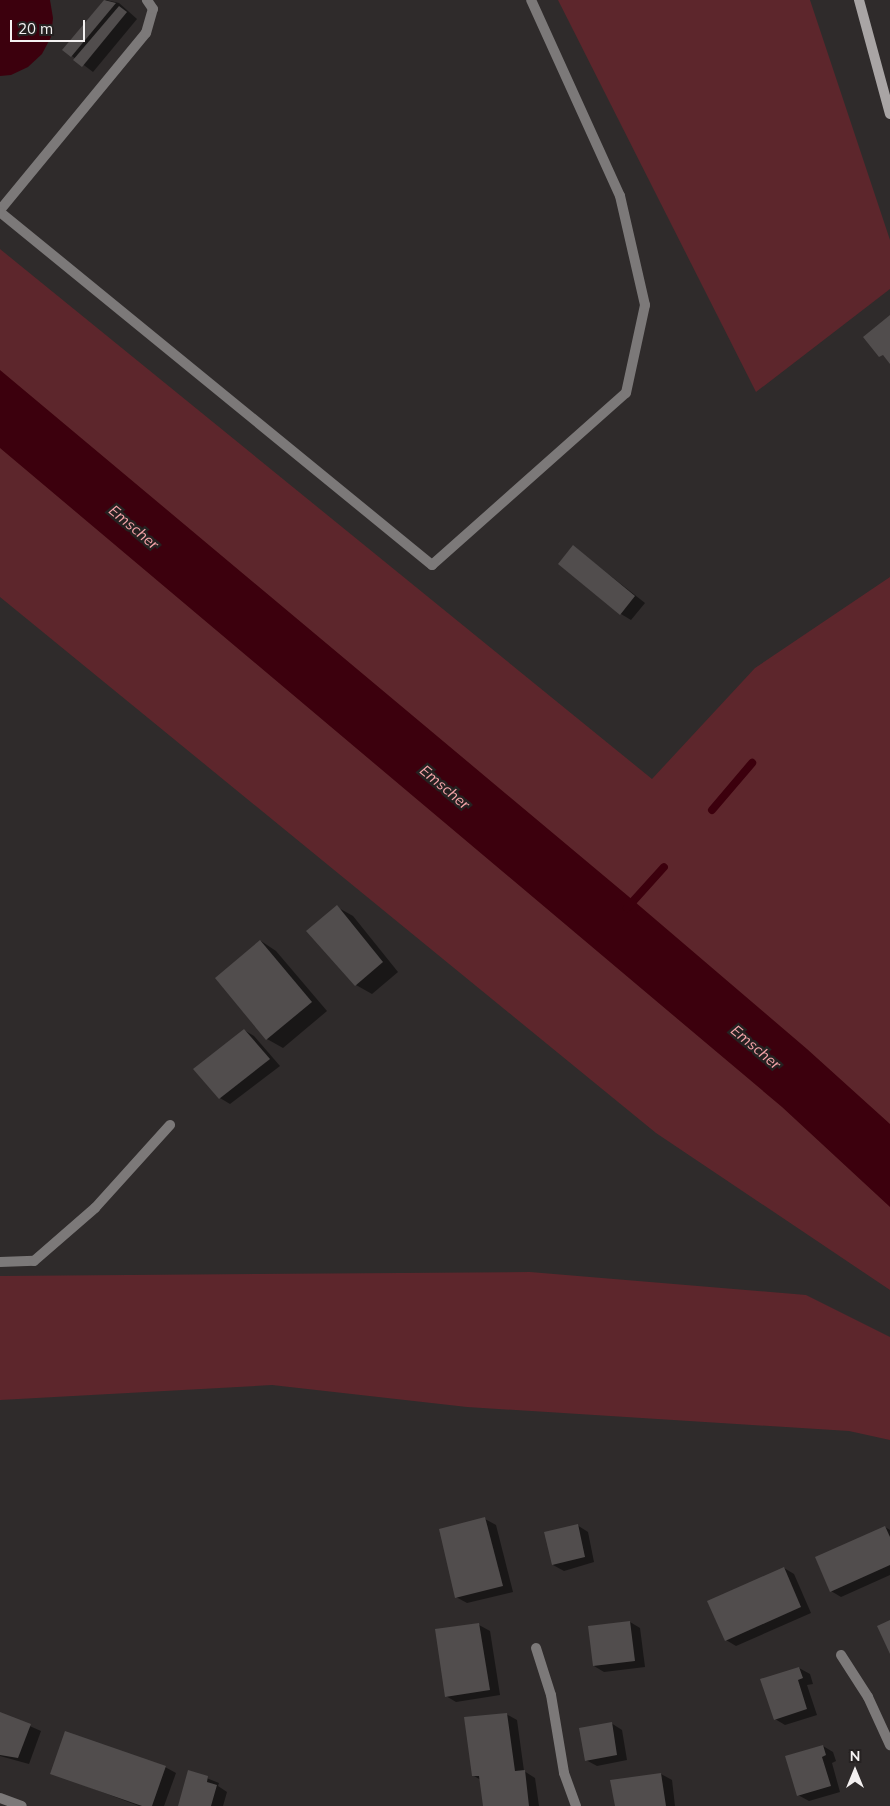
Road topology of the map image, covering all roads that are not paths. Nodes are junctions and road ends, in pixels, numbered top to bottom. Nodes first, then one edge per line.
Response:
1 (147, 0) edge
2 (531, 0) edge
3 (859, 0) edge
4 (156, 4) edge
5 (890, 114) edge
6 (0, 211) edge
7 (170, 1126) dead end
8 (0, 1262) edge
9 (536, 1648) dead end
10 (841, 1655) dead end
11 (890, 1745) edge
12 (0, 1798) edge
13 (22, 1806) edge
14 (576, 1806) edge

1 - 4 street
2 - 6 street
3 - 5 street
4 - 6 street
7 - 8 street
9 - 14 street
10 - 11 street
12 - 13 street

